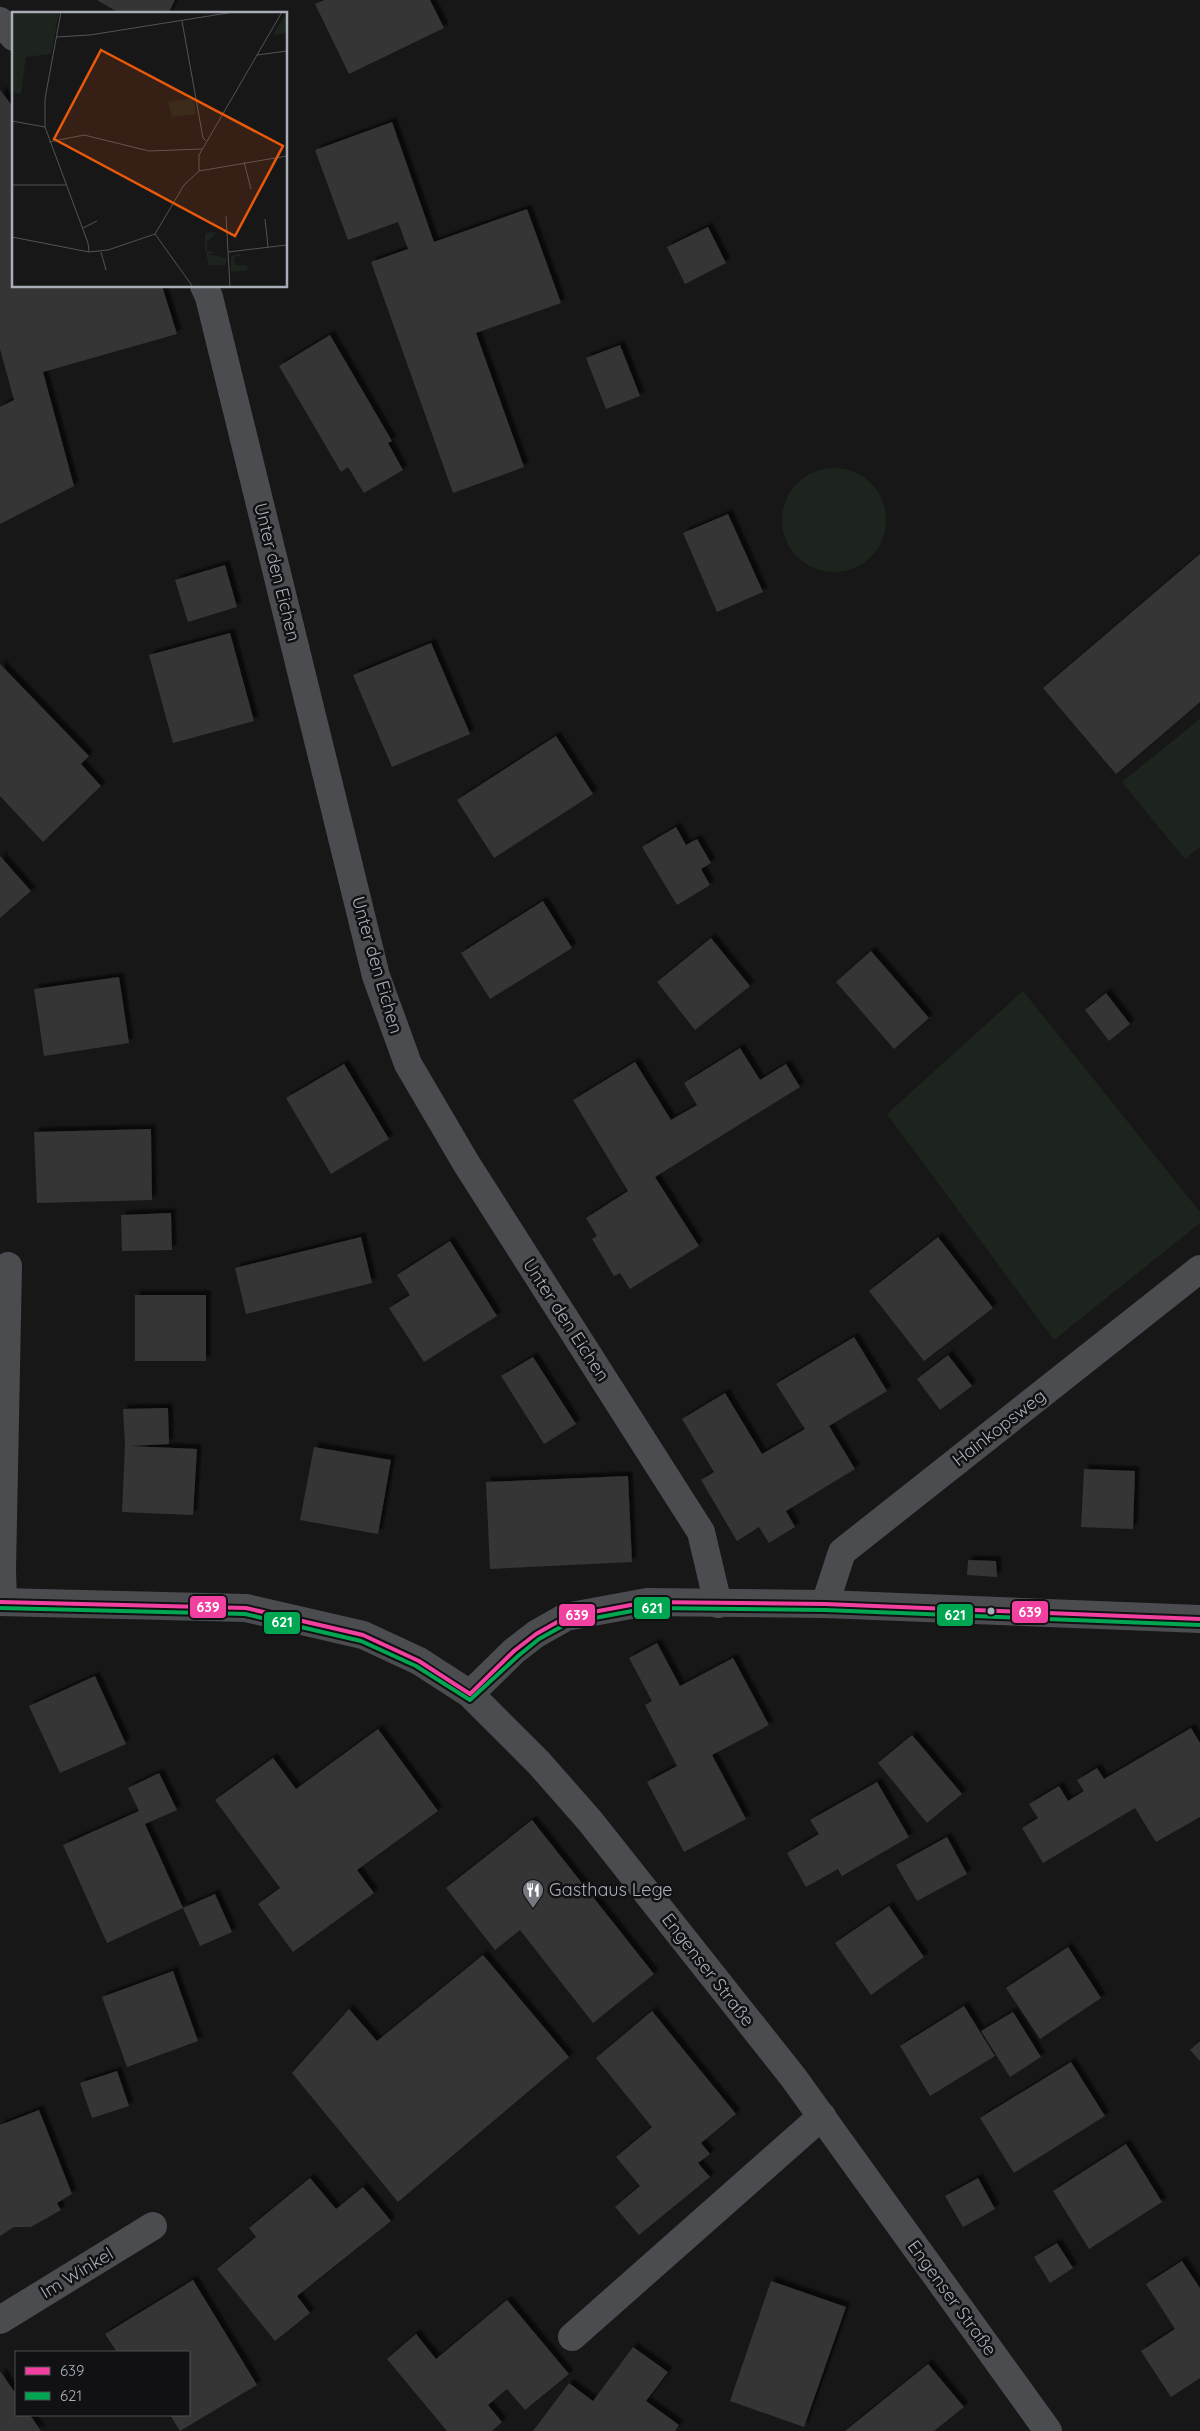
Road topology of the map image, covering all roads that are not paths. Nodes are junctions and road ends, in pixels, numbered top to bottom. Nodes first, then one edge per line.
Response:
1 (0, 21) edge
2 (12, 35) edge
3 (205, 288) edge
4 (8, 1266) dead end
5 (1200, 1269) edge
6 (1, 1602) edge
7 (718, 1604) junction
8 (825, 1604) junction
9 (1200, 1619) edge
10 (470, 1694) junction
11 (822, 2116) junction
12 (153, 2226) dead end
13 (0, 2320) edge
14 (572, 2337) dead end
15 (1048, 2431) edge

1 - 2 street
3 - 7 street, Unter den Eichen
4 - 6 street
5 - 8 street, Hainkopsweg
6 - 10 street, Engenser Straße
7 - 8 street
7 - 10 street
8 - 9 street
10 - 11 street, Engenser Straße
11 - 14 street
11 - 15 street, Engenser Straße
12 - 13 street, Im Winkel

